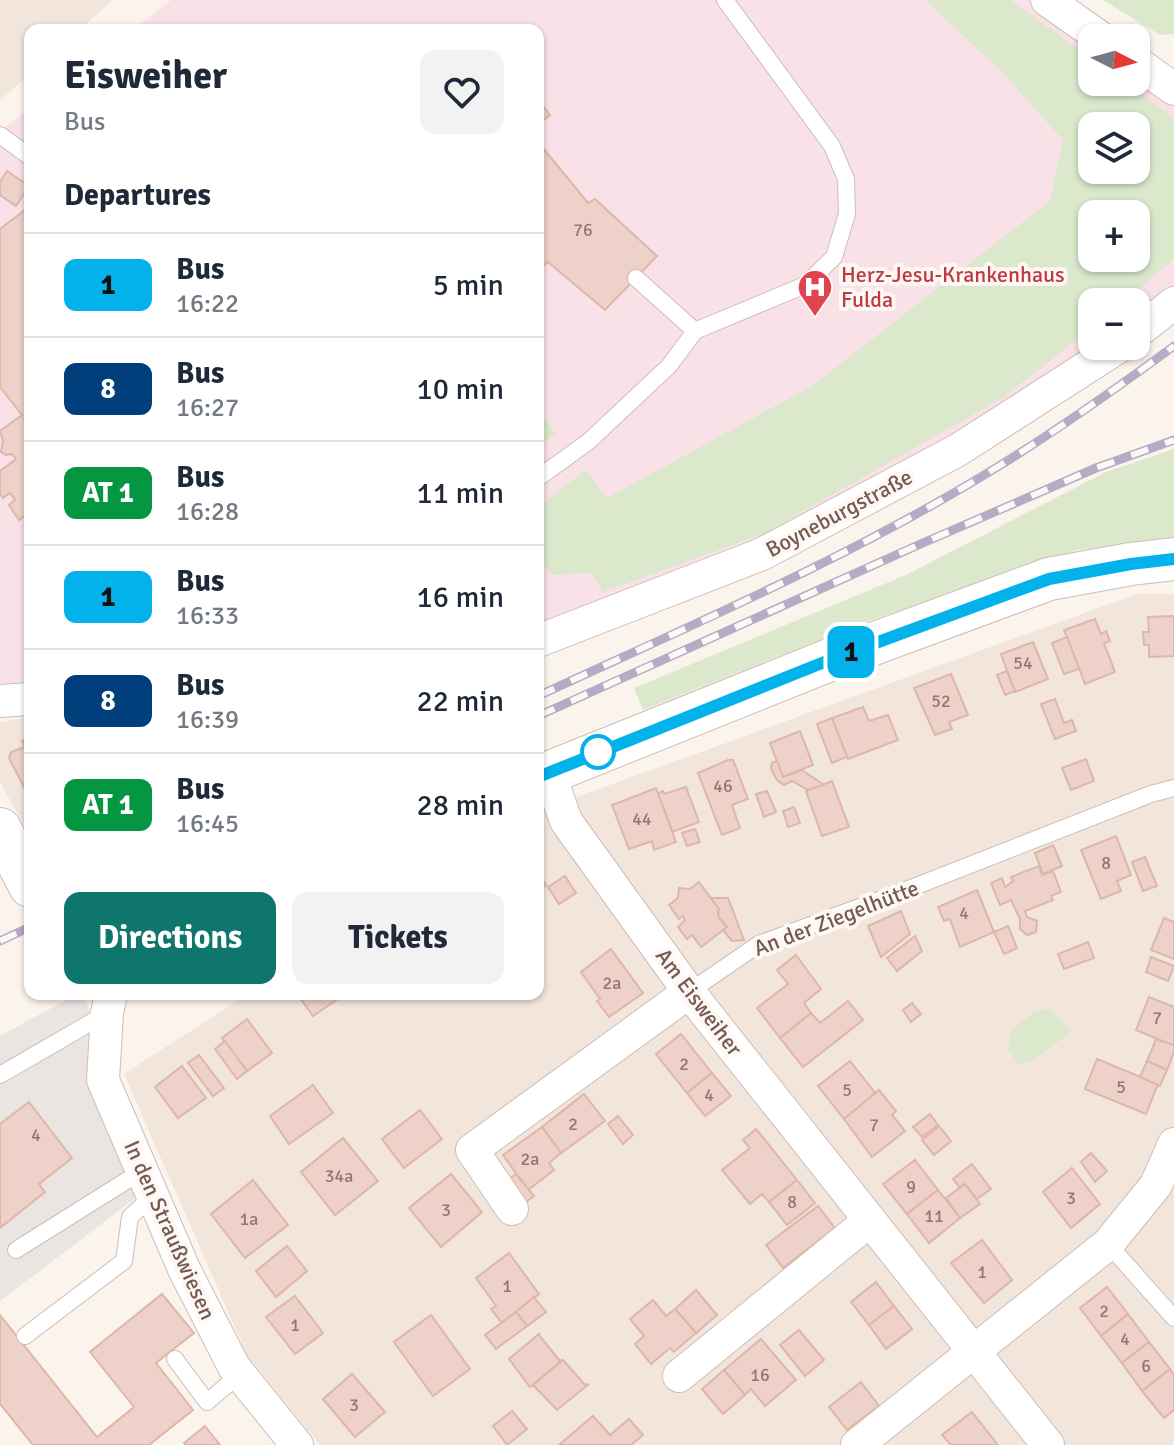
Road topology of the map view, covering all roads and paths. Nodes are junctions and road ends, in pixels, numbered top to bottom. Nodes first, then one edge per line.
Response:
1 (725, 0) edge
2 (1047, 0) edge
3 (1081, 24) edge
4 (1150, 72) edge
5 (1174, 89) edge
6 (0, 135) edge
7 (24, 153) edge
8 (636, 278) dead end
9 (1174, 303) edge
10 (1150, 322) edge
11 (695, 331) junction
12 (1098, 360) edge
13 (544, 473) edge
14 (1174, 559) edge
15 (544, 639) edge
16 (24, 699) edge
17 (0, 701) edge
18 (544, 774) edge
19 (1174, 788) edge
20 (0, 829) edge
21 (24, 875) edge
22 (689, 992) junction
23 (109, 1003) edge
24 (0, 1075) edge
25 (1174, 1144) edge
26 (148, 1183) junction
27 (512, 1209) dead end
28 (869, 1221) junction
29 (1108, 1244) junction
30 (16, 1250) dead end
31 (1174, 1318) edge
32 (25, 1336) dead end
33 (973, 1350) junction
34 (175, 1359) dead end
35 (240, 1374) junction
36 (679, 1376) dead end
37 (297, 1445) edge
38 (858, 1445) edge
39 (1048, 1445) edge

1 - 11 lane
2 - 3 street
4 - 5 street
6 - 7 lane
8 - 11 lane
9 - 10 street
11 - 13 lane
12 - 15 street, Boyneburgstraße
14 - 18 street
16 - 17 street
18 - 22 street, Am Eisweiher
19 - 22 lane, An der Ziegelhütte
20 - 21 street
22 - 27 street, An der Ziegelhütte
22 - 28 street, Am Eisweiher
23 - 24 lane
23 - 26 street, In den Straußwiesen
25 - 29 street
26 - 30 lane
26 - 32 lane
26 - 35 street, In den Straußwiesen
28 - 33 street, Am Eisweiher
28 - 36 street
29 - 31 lane
29 - 33 street
33 - 38 street
33 - 39 street, Am Eisweiher
34 - 35 lane
35 - 37 street, In den Straußwiesen

